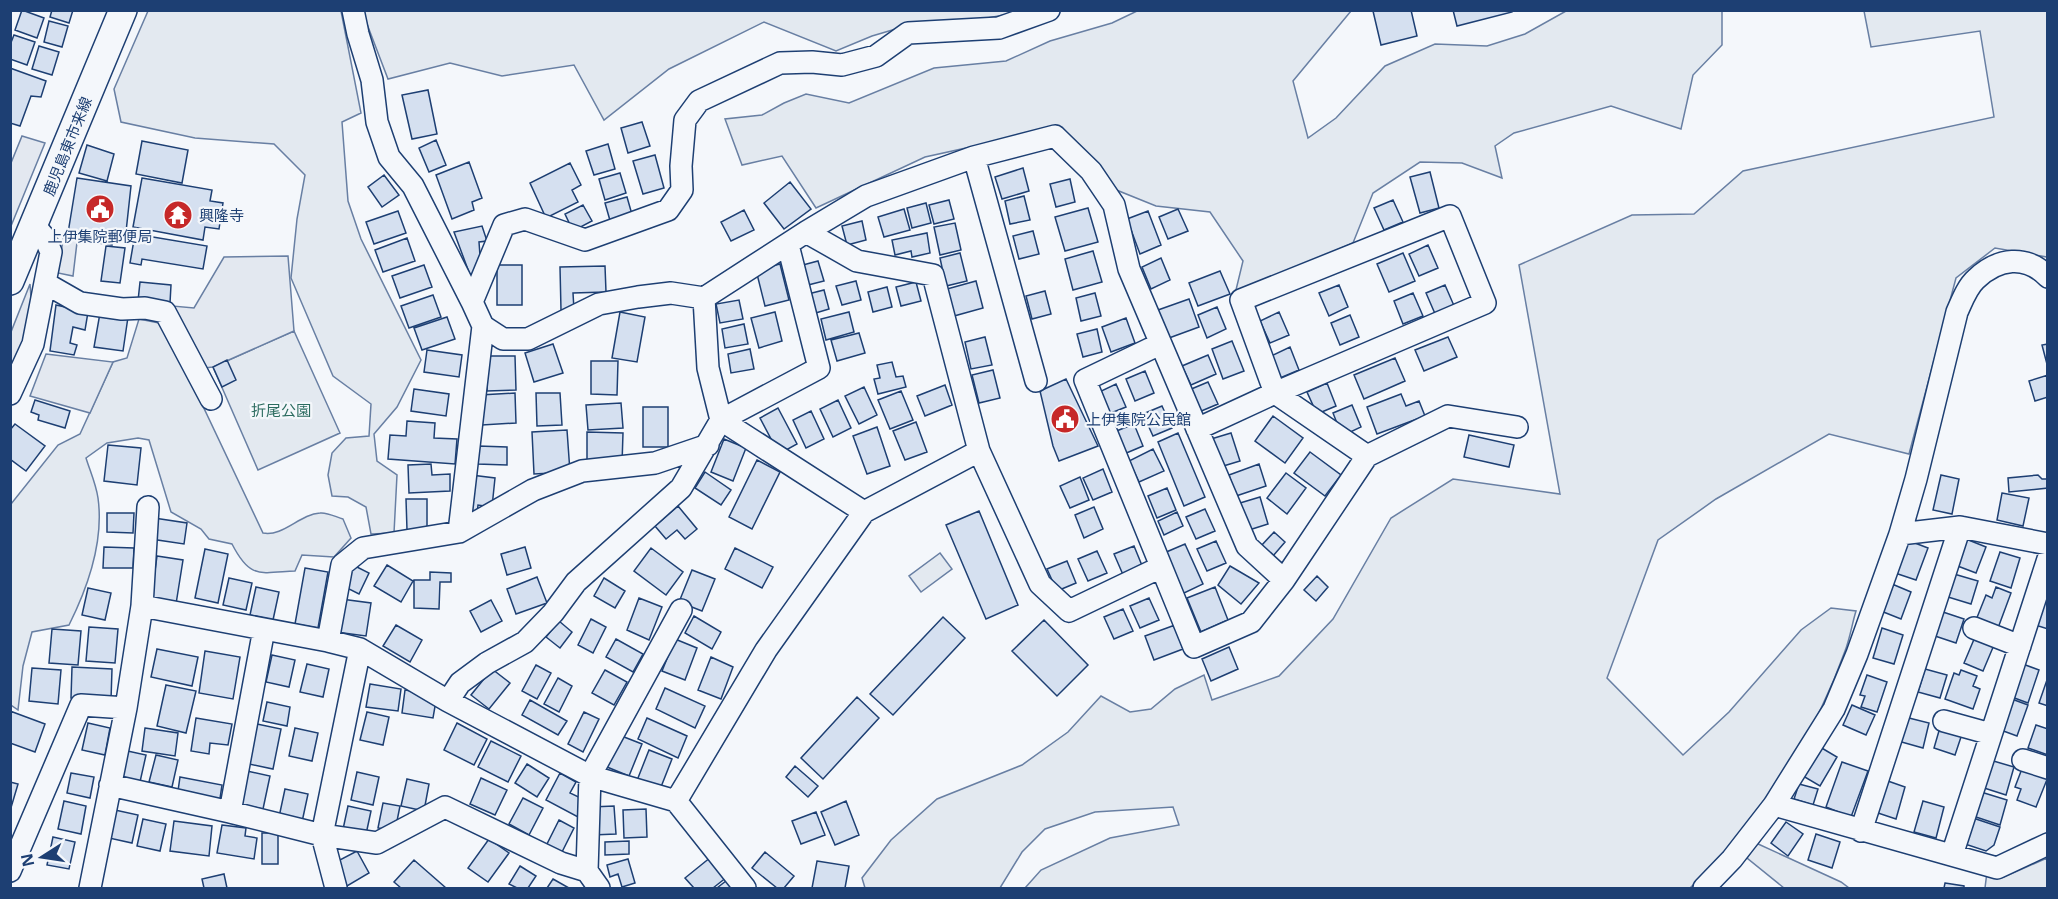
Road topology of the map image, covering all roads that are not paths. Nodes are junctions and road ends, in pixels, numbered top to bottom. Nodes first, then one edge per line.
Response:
1 (123, 10) edge
2 (353, 10) edge
3 (1049, 10) edge
4 (974, 157) junction
5 (35, 226) junction
6 (806, 232) junction
7 (788, 245) junction
8 (2048, 276) edge
9 (10, 281) edge
10 (45, 283) junction
11 (704, 298) junction
12 (472, 302) junction
13 (483, 326) junction
14 (1160, 344) junction
15 (1036, 381) dead end
16 (1275, 393) junction
17 (10, 394) edge
18 (211, 399) dead end
19 (721, 420) junction
20 (1517, 427) dead end
21 (1197, 429) junction
22 (708, 445) junction
23 (979, 451) junction
24 (1367, 456) junction
25 (148, 507) dead end
26 (864, 512) junction
27 (1960, 527) junction
28 (459, 532) junction
29 (1900, 534) junction
30 (2048, 544) edge
31 (2048, 560) edge
32 (1161, 567) junction
33 (1284, 580) junction
34 (142, 606) junction
35 (681, 610) dead end
36 (1974, 628) dead end
37 (264, 629) junction
38 (328, 640) junction
39 (2020, 646) junction
40 (360, 649) junction
41 (448, 701) junction
42 (126, 708) junction
43 (1944, 721) dead end
44 (1991, 734) junction
45 (2023, 760) dead end
46 (2048, 768) edge
47 (590, 776) junction
48 (110, 785) junction
49 (676, 801) junction
50 (1774, 805) junction
51 (230, 812) junction
52 (1861, 831) junction
53 (322, 835) junction
54 (2048, 844) edge
55 (1952, 855) junction
56 (10, 871) edge
57 (587, 871) junction
58 (90, 888) edge
59 (336, 888) edge
60 (599, 888) edge
61 (745, 888) edge
62 (1704, 888) edge

1 - 5 main road, 鹿児島東市来線
2 - 12 street
3 - 12 street
4 - 6 street
4 - 14 street
4 - 15 street
5 - 9 main road, 鹿児島東市来線
5 - 10 street
6 - 7 street
6 - 23 street
7 - 11 street
7 - 19 street
8 - 29 street
10 - 17 street
10 - 18 street
11 - 13 street
11 - 19 street
12 - 13 street
13 - 28 street
14 - 21 street
14 - 32 street
16 - 16 street
16 - 21 street
16 - 24 street
19 - 22 street
19 - 26 street
20 - 24 street
21 - 33 street
22 - 28 street
22 - 41 street
23 - 26 street
23 - 32 street
24 - 33 street
25 - 34 street
26 - 49 street
27 - 29 street
27 - 30 street
27 - 52 street
28 - 38 street
29 - 50 street
31 - 39 street
32 - 33 street
34 - 37 street
34 - 42 street
35 - 47 street
36 - 39 street
37 - 38 street
37 - 51 street
38 - 40 street
39 - 44 street
40 - 41 street
40 - 53 street
41 - 47 street
42 - 48 street
42 - 56 street
43 - 44 street
44 - 55 street
45 - 46 street
47 - 49 street
47 - 57 street
48 - 51 street
48 - 58 street
49 - 61 street
50 - 52 street
50 - 62 street
51 - 53 street
52 - 55 street
53 - 57 street
53 - 59 street
54 - 55 street
57 - 60 street

